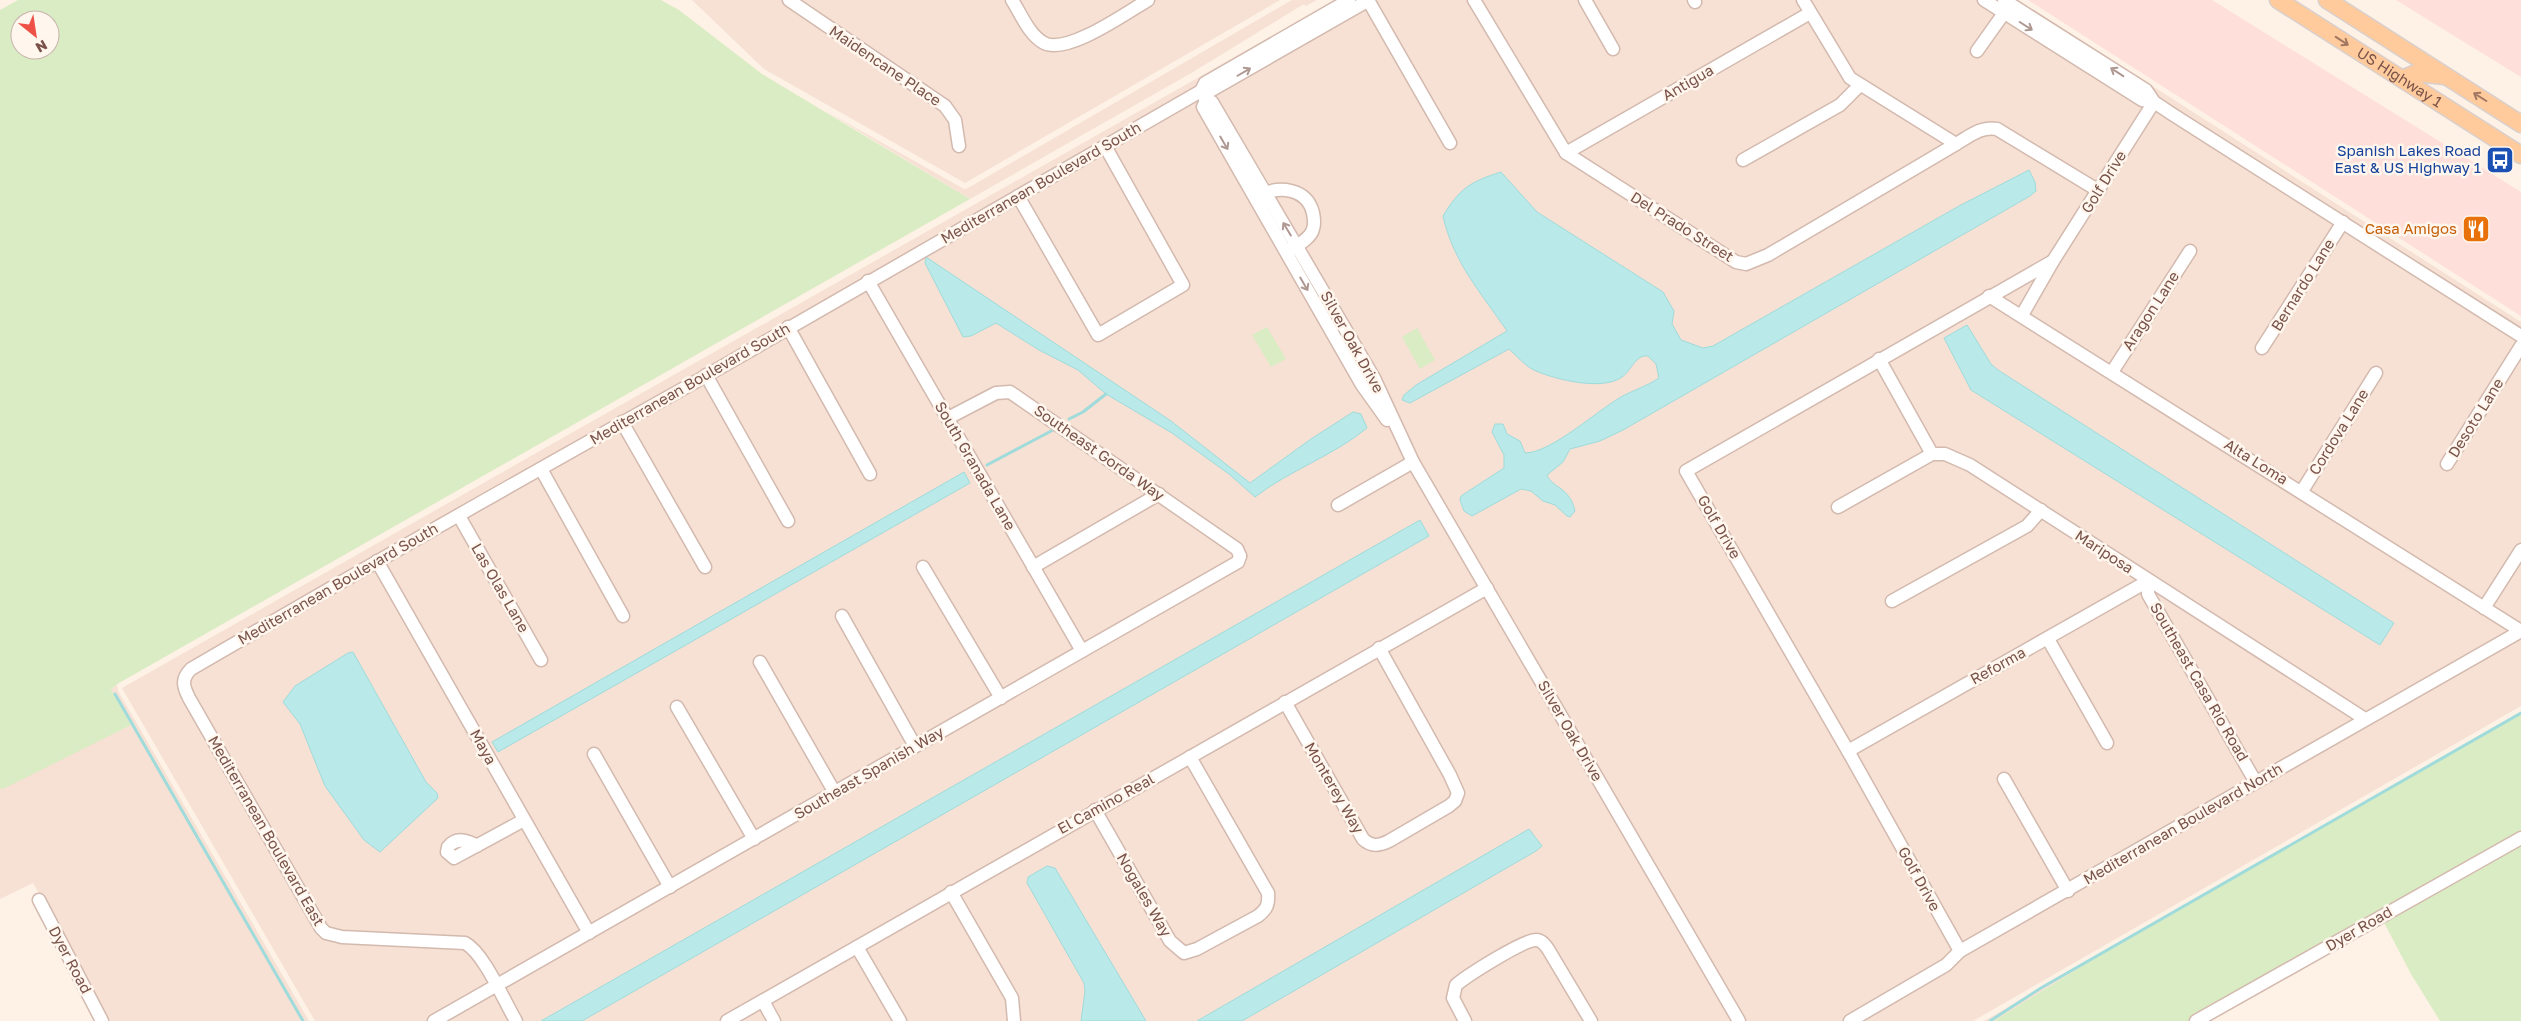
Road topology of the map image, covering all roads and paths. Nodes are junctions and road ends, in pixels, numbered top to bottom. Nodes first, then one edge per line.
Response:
1 (789, 0) edge
2 (1012, 0) edge
3 (1148, 0) edge
4 (1349, 0) edge
5 (1368, 0) edge
6 (1474, 0) edge
7 (1585, 0) edge
8 (1803, 0) edge
9 (1984, 0) edge
10 (2278, 0) edge
11 (2327, 0) edge
12 (2006, 6) edge
13 (1810, 13) junction
14 (1613, 49) dead end
15 (1977, 51) dead end
16 (2410, 53) junction
17 (2368, 58) junction
18 (2446, 76) junction
19 (2402, 79) junction
20 (1860, 86) junction
21 (1203, 96) junction
22 (2154, 102) junction
23 (2521, 124) edge
24 (1450, 143) dead end
25 (1956, 144) junction
26 (959, 146) dead end
27 (1105, 146) junction
28 (1566, 153) junction
29 (2521, 155) edge
30 (1743, 160) dead end
31 (2099, 191) junction
32 (1260, 195) junction
33 (1018, 196) junction
34 (2343, 222) junction
35 (1292, 249) junction
36 (2190, 251) dead end
37 (2053, 261) junction
38 (868, 281) junction
39 (1990, 296) junction
40 (2022, 314) junction
41 (788, 327) junction
42 (2521, 336) edge
43 (2521, 346) edge
44 (2262, 348) dead end
45 (1879, 359) junction
46 (2112, 372) junction
47 (2376, 373) dead end
48 (706, 375) junction
49 (948, 418) junction
50 (622, 422) junction
51 (1932, 454) junction
52 (1413, 462) junction
53 (2446, 464) dead end
54 (541, 469) junction
55 (870, 474) dead end
56 (2302, 491) junction
57 (1159, 494) junction
58 (1338, 505) dead end
59 (1838, 507) dead end
60 (2041, 510) junction
61 (459, 516) junction
62 (788, 521) dead end
63 (2521, 550) edge
64 (1246, 556) joint
65 (377, 560) junction
66 (705, 567) dead end
67 (923, 567) dead end
68 (1033, 567) junction
69 (2148, 581) junction
70 (1487, 588) junction
71 (1892, 601) dead end
72 (2484, 608) junction
73 (623, 616) dead end
74 (842, 616) dead end
75 (2521, 631) edge
76 (2048, 639) junction
77 (1379, 648) junction
78 (1082, 651) junction
79 (541, 660) dead end
80 (760, 662) dead end
81 (183, 681) joint
82 (1001, 698) junction
83 (1285, 702) junction
84 (677, 707) dead end
85 (2365, 718) junction
86 (2107, 743) dead end
87 (915, 746) junction
88 (1848, 751) junction
89 (594, 754) dead end
90 (1190, 757) junction
91 (2004, 779) dead end
92 (2256, 781) junction
93 (835, 793) junction
94 (1095, 810) junction
95 (524, 820) junction
96 (2521, 838) edge
97 (754, 839) junction
98 (477, 846) dead end
99 (670, 887) junction
100 (2068, 891) junction
101 (952, 892) junction
102 (39, 900) dead end
103 (589, 933) junction
104 (857, 947) junction
105 (1960, 951) junction
106 (496, 987) junction
107 (763, 1001) junction
108 (102, 1021) edge
109 (434, 1021) edge
110 (516, 1021) edge
111 (727, 1021) edge
112 (774, 1021) edge
113 (900, 1021) edge
114 (1014, 1021) edge
115 (1465, 1021) edge
116 (1591, 1021) edge
117 (1739, 1021) edge
118 (1850, 1021) edge
119 (2196, 1021) edge

1 - 26 street, Maidencane Place
2 - 3 street
4 - 21 street, Mediterranean Boulevard South
21 -> 5 street, Mediterranean Boulevard South
5 - 24 street
6 - 28 street, Del Prado Street
7 - 14 street
8 - 13 street
9 - 12 street
10 -> 17 main road, US Highway 1
11 - 16 main road, US Highway 1
12 - 15 street
12 - 22 street
13 - 20 street
13 - 28 street, Antigua
16 - 17 main road
16 - 18 main road, US Highway 1
17 - 19 main road, US Highway 1
18 - 19 main road
23 -> 18 main road, US Highway 1
19 - 29 main road, US Highway 1
20 - 25 street
20 - 30 street
21 - 27 street, Mediterranean Boulevard South
21 - 32 street, Silver Oak Drive
22 - 31 street, Golf Drive
22 - 34 street
25 - 28 street, Del Prado Street
25 - 31 street
27 - 33 street, Mediterranean Boulevard South
27 - 33 street
31 - 37 street, Golf Drive
32 - 35 street, Silver Oak Drive
32 - 35 street
33 - 38 street, Mediterranean Boulevard South
34 - 42 street
34 - 44 street, Bernardo Lane
35 - 52 street, Silver Oak Drive
36 - 46 street, Aragon Lane
37 - 39 street, Golf Drive
37 - 40 street, Golf Drive
38 - 41 street, Mediterranean Boulevard South
38 - 49 street, South Granada Lane
39 - 40 street, Alta Loma
39 - 45 street, Golf Drive
40 - 46 street, Alta Loma
41 - 48 street, Mediterranean Boulevard South
41 - 55 street
43 - 53 street, Desoto Lane
45 - 51 street
45 - 88 street, Golf Drive
46 - 56 street, Alta Loma
47 - 56 street, Cordova Lane
48 - 50 street, Mediterranean Boulevard South
48 - 62 street
49 - 57 street, Southeast Gorda Way
49 - 68 street, South Granada Lane
50 - 54 street, Mediterranean Boulevard South
50 - 66 street
51 - 59 street
51 - 60 street, Mariposa
52 - 58 street
52 - 70 street, Silver Oak Drive
54 - 61 street, Mediterranean Boulevard South
54 - 73 street
56 - 72 street, Alta Loma
57 - 64 street, Southeast Gorda Way
57 - 68 street
60 - 69 street, Mariposa
60 - 71 street
61 - 65 street, Mediterranean Boulevard South
61 - 79 street, Las Olas Lane
63 - 72 street
64 - 78 street, Southeast Spanish Way
65 - 81 street, Mediterranean Boulevard South
65 - 95 street, Maya
67 - 82 street
68 - 78 street, South Granada Lane
69 - 76 street, Reforma
69 - 85 street, Mariposa
69 - 92 street, Southeast Casa Rio Road
70 - 77 street, El Camino Real
70 - 117 street, Silver Oak Drive
72 - 75 street, Alta Loma
74 - 87 street
75 - 85 street, Mediterranean Boulevard North
76 - 86 street
76 - 88 street, Reforma
77 - 83 street, El Camino Real
77 - 83 street, Monterey Way
78 - 82 street, Southeast Spanish Way
80 - 93 street
81 - 106 street, Mediterranean Boulevard East
82 - 87 street, Southeast Spanish Way
83 - 90 street, El Camino Real
84 - 97 street
85 - 92 street, Mediterranean Boulevard North
87 - 93 street, Southeast Spanish Way
88 - 105 street, Golf Drive
89 - 99 street
90 - 94 street, El Camino Real
90 - 94 street, Nogales Way
91 - 100 street
92 - 100 street, Mediterranean Boulevard North
93 - 97 street, Southeast Spanish Way
94 - 101 street, El Camino Real
95 - 98 street
95 - 103 street, Maya
96 - 119 street, Dyer Road
97 - 99 street, Southeast Spanish Way
99 - 103 street, Southeast Spanish Way
100 - 105 street, Mediterranean Boulevard North
101 - 104 street, El Camino Real
101 - 114 street
102 - 108 street, Dyer Road
103 - 106 street, Southeast Spanish Way
104 - 107 street, El Camino Real
104 - 113 street
105 - 118 street, Mediterranean Boulevard North
106 - 109 street, Southeast Spanish Way
106 - 110 street, Mediterranean Boulevard East
107 - 111 street, El Camino Real
107 - 112 street
115 - 116 street

